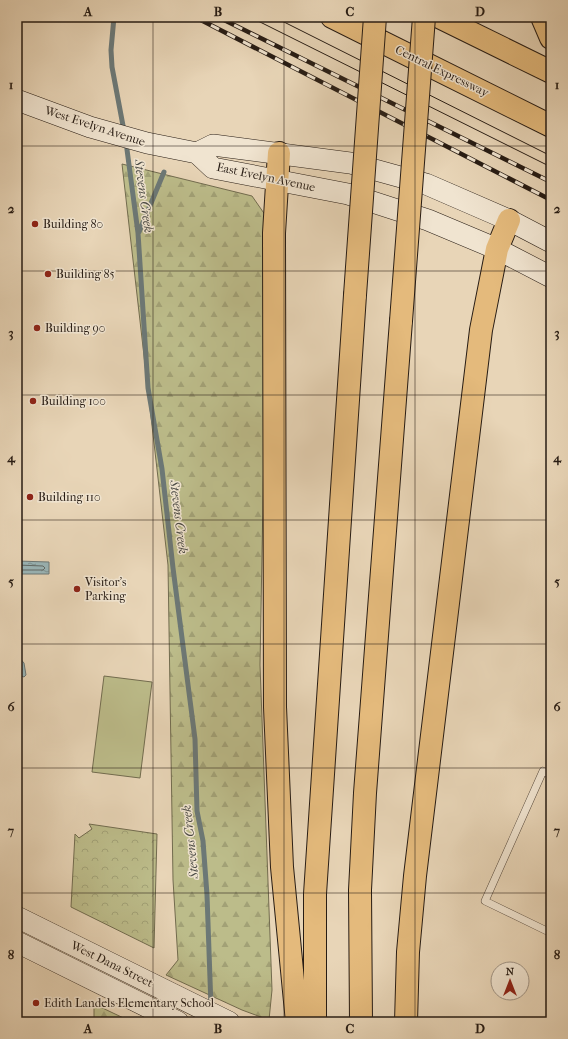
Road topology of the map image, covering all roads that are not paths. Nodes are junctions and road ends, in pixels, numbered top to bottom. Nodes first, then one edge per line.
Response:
1 (332, 17) edge
2 (375, 17) edge
3 (479, 17) edge
4 (542, 17) edge
5 (435, 18) edge
6 (551, 38) edge
7 (551, 72) edge
8 (17, 100) edge
9 (551, 126) edge
10 (197, 153) junction
11 (279, 153) junction
12 (276, 180) junction
13 (509, 220) junction
14 (551, 242) edge
15 (497, 249) junction
16 (551, 277) edge
17 (551, 775) edge
18 (17, 917) edge
19 (551, 933) edge
20 (17, 942) edge
21 (178, 1022) edge
22 (229, 1022) edge
23 (297, 1022) edge
24 (315, 1022) edge
25 (361, 1022) edge
26 (406, 1022) edge

1 - 9 highway, Central Expressway
2 - 24 highway, bridge
3 - 5 highway
4 - 6 highway
5 - 7 highway
5 - 25 highway, bridge
8 - 10 main road, West Evelyn Avenue
10 - 11 main road, East Evelyn Avenue
10 - 12 main road, East Evelyn Avenue
11 - 12 highway
11 - 13 main road, East Evelyn Avenue
12 - 15 main road, East Evelyn Avenue
12 - 23 highway
13 - 14 main road, East Evelyn Avenue
13 - 15 highway
15 - 16 main road, East Evelyn Avenue
15 - 26 highway
17 - 19 lane
18 - 22 main road, West Dana Street
20 - 21 main road, West Dana Street

